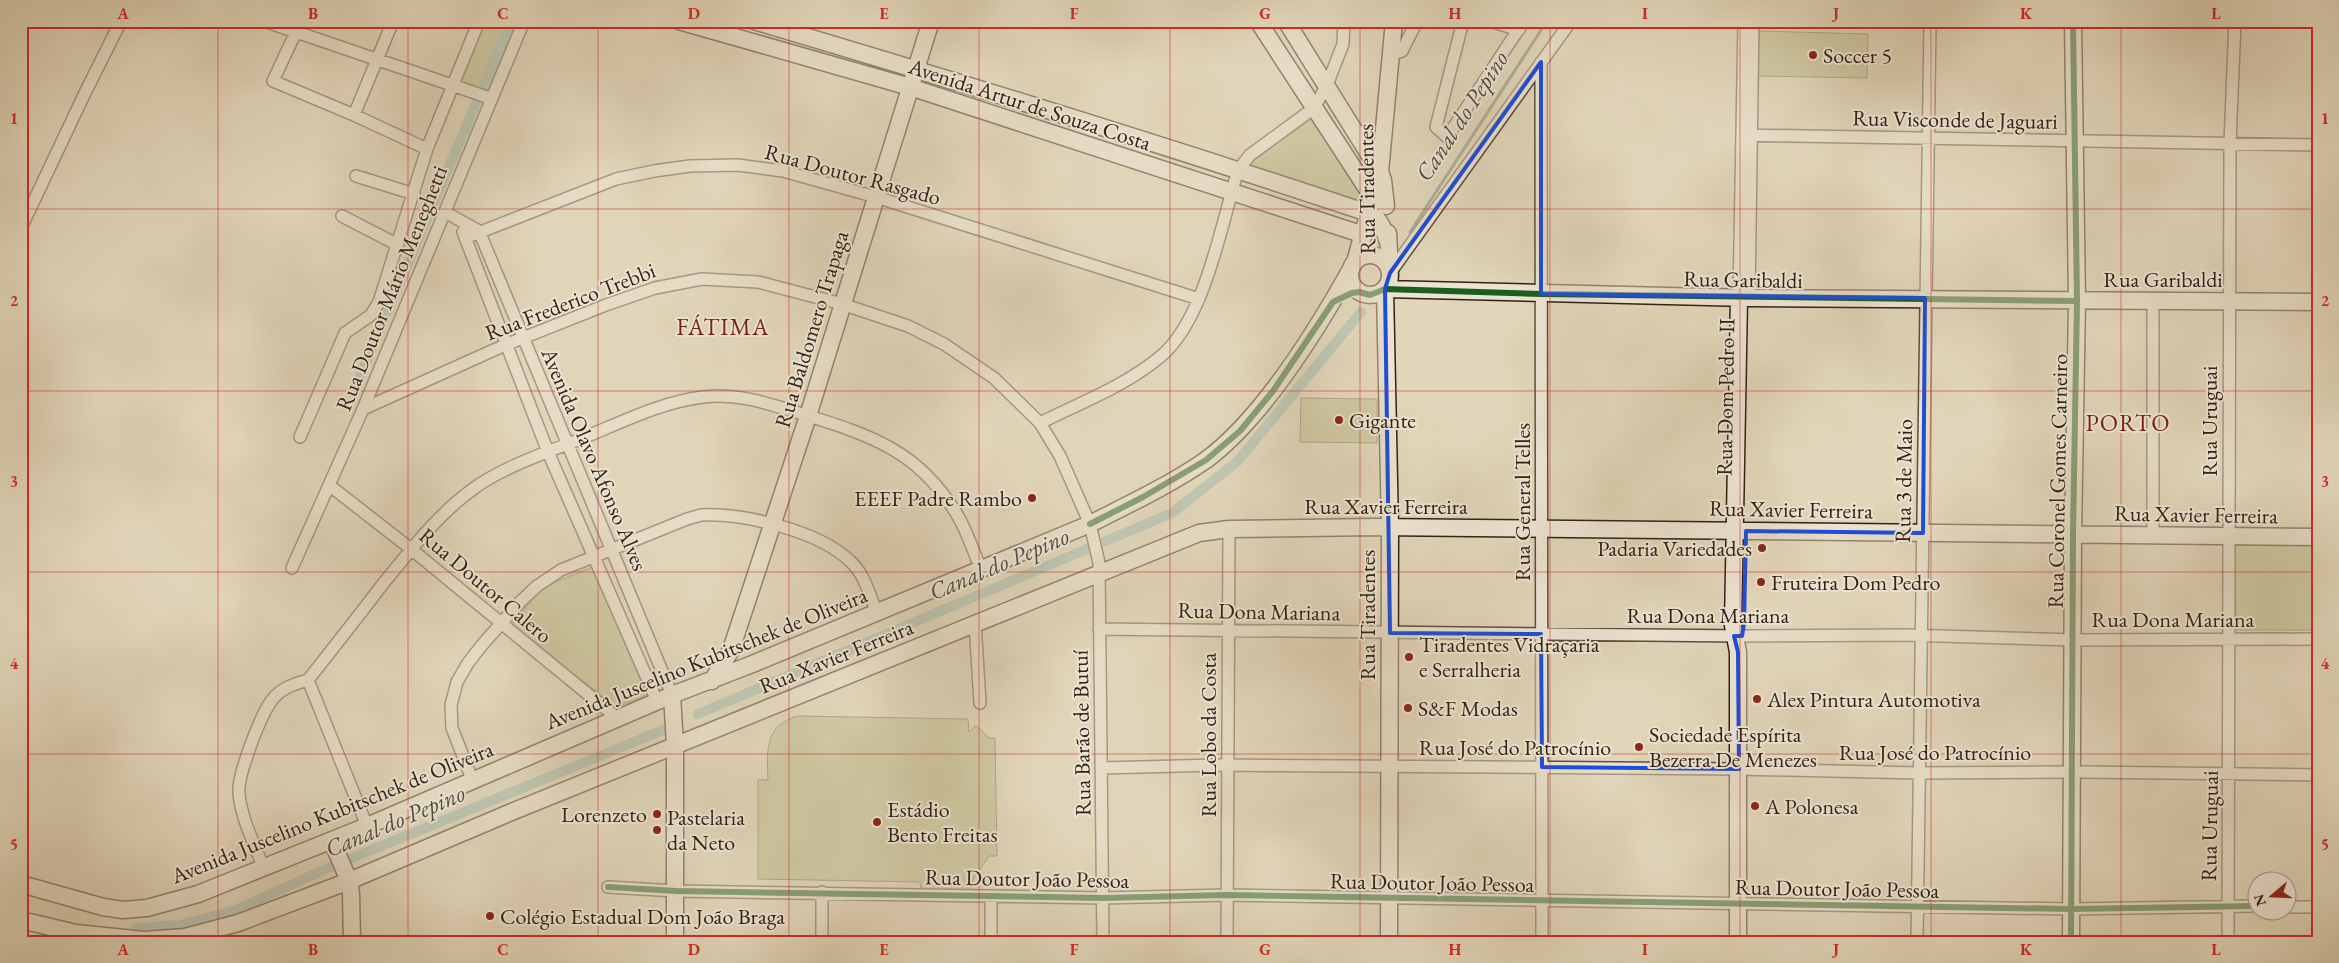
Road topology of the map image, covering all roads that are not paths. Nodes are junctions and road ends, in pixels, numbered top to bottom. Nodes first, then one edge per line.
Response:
1 (121, 21) edge
2 (264, 21) edge
3 (393, 21) edge
4 (479, 21) edge
5 (524, 21) edge
6 (679, 21) edge
7 (754, 21) edge
8 (930, 21) edge
9 (1258, 21) edge
10 (1286, 21) edge
11 (1344, 21) edge
12 (1394, 21) edge
13 (1417, 21) edge
14 (1462, 21) edge
15 (1490, 21) edge
16 (1571, 21) edge
17 (1744, 21) edge
18 (1753, 21) edge
19 (1930, 21) edge
20 (2073, 21) edge
21 (2235, 21) edge
22 (1521, 25) edge
23 (299, 27) edge
24 (1392, 55) junction
25 (377, 58) junction
26 (1541, 62) junction
27 (1748, 65) junction
28 (915, 68) junction
29 (454, 85) junction
30 (1327, 86) junction
31 (910, 87) junction
32 (490, 98) junction
33 (1314, 108) junction
34 (1387, 108) junction
35 (354, 115) junction
36 (1075, 119) junction
37 (1746, 135) junction
38 (1384, 136) junction
39 (1929, 138) junction
40 (1360, 139) junction
41 (1068, 140) junction
42 (2074, 141) junction
43 (2230, 143) junction
44 (2318, 145) edge
45 (427, 149) junction
46 (1238, 170) junction
47 (1380, 172) junction
48 (356, 176) dead end
49 (414, 194) junction
50 (1230, 194) junction
51 (876, 197) junction
52 (1376, 206) junction
53 (445, 212) junction
54 (342, 216) dead end
55 (459, 221) junction
56 (21, 228) edge
57 (479, 231) junction
58 (465, 238) junction
59 (1363, 238) junction
60 (398, 245) junction
61 (1353, 265) junction
62 (1389, 279) junction
63 (1541, 294) junction
64 (1744, 298) junction
65 (1925, 298) junction
66 (1199, 299) junction
67 (2077, 301) junction
68 (2153, 301) junction
69 (2230, 301) junction
70 (2318, 302) edge
71 (842, 304) junction
72 (522, 339) junction
73 (505, 345) junction
74 (363, 409) junction
75 (808, 416) junction
76 (1040, 423) junction
77 (300, 437) dead end
78 (566, 444) junction
79 (548, 452) junction
80 (329, 485) junction
81 (772, 524) junction
82 (1390, 528) junction
83 (1229, 529) junction
84 (1542, 529) junction
85 (1092, 531) junction
86 (1740, 531) junction
87 (1923, 533) junction
88 (2073, 535) junction
89 (2153, 536) junction
90 (2229, 536) junction
91 (2318, 538) edge
92 (612, 548) junction
93 (411, 549) junction
94 (594, 556) junction
95 (1098, 567) junction
96 (292, 568) dead end
97 (981, 569) junction
98 (877, 613) junction
99 (975, 623) junction
100 (501, 624) junction
101 (1099, 629) junction
102 (1228, 629) junction
103 (1390, 633) junction
104 (1541, 634) junction
105 (1920, 635) junction
106 (1738, 636) junction
107 (2229, 639) junction
108 (2318, 639) edge
109 (2073, 640) junction
110 (731, 650) junction
111 (750, 665) junction
112 (308, 680) junction
113 (712, 680) junction
114 (664, 698) junction
115 (980, 703) dead end
116 (617, 718) junction
117 (675, 745) junction
118 (1227, 765) junction
119 (1390, 766) junction
120 (1542, 767) junction
121 (1101, 768) junction
122 (1739, 769) junction
123 (2072, 772) junction
124 (1918, 773) junction
125 (2230, 774) junction
126 (2318, 775) edge
127 (472, 779) junction
128 (367, 826) junction
129 (335, 847) junction
130 (264, 869) junction
131 (347, 877) junction
132 (21, 884) edge
133 (608, 887) dead end
134 (676, 891) junction
135 (822, 892) junction
136 (1226, 895) junction
137 (991, 896) junction
138 (1103, 898) junction
139 (1390, 899) junction
140 (1542, 902) junction
141 (1738, 904) junction
142 (1918, 906) junction
143 (2227, 906) junction
144 (2246, 906) edge
145 (2296, 907) edge
146 (2318, 907) edge
147 (2071, 909) junction
148 (21, 920) edge
149 (74, 937) edge
150 (352, 942) edge
151 (675, 942) edge
152 (822, 942) edge
153 (991, 942) edge
154 (1103, 942) edge
155 (1227, 942) edge
156 (1390, 942) edge
157 (1542, 942) edge
158 (1738, 942) edge
159 (1917, 942) edge
160 (2071, 942) edge
161 (2228, 942) edge

1 - 56 street
2 - 23 street
3 - 25 street
4 - 29 street, Rua Doutor Mário Meneghetti
5 - 32 street, Rua Doutor Mário Meneghetti
6 - 31 street, Avenida Artur de Souza Costa
7 - 28 street, Avenida Artur de Souza Costa
8 - 28 street, Rua Baldomero Trapaga
9 - 33 street
10 - 30 street
11 - 30 street
12 - 24 street, Rua Tiradentes
13 - 24 street
14 - 22 street
15 - 22 street
16 - 26 street
17 - 27 street, Rua Dom Pedro II
18 - 27 street, Rua Dom Pedro II
19 - 39 street, Rua 3 de Maio
20 - 42 street, Rua Coronel Gomes Carneiro
21 - 43 street, Rua Uruguai
23 - 25 street
23 - 35 street
24 - 34 street, Rua Tiradentes
25 - 29 street
25 - 35 street
26 - 62 street
26 - 63 street, Rua General Telles
27 - 37 street, Rua Dom Pedro II
28 - 31 street, Rua Baldomero Trapaga
28 - 36 street, Avenida Artur de Souza Costa
29 - 32 street
29 - 45 street, Rua Doutor Mário Meneghetti
30 - 33 street
30 - 40 street
31 - 41 street, Avenida Artur de Souza Costa
31 - 51 street, Rua Baldomero Trapaga
32 - 53 street, Rua Doutor Mário Meneghetti
33 - 46 street
33 - 52 street
34 - 38 street, Rua Tiradentes
34 - 52 street, Rua Tiradentes
35 - 45 street
36 - 41 street
36 - 46 street, Avenida Artur de Souza Costa
37 - 39 street, Rua Visconde de Jaguari
37 - 64 street, Rua Dom Pedro II
38 - 40 street
38 - 47 street, Rua Tiradentes
39 - 42 street, Rua Visconde de Jaguari
39 - 65 street, Rua 3 de Maio
40 - 47 street
41 - 50 street, Avenida Artur de Souza Costa
42 - 43 street, Rua Visconde de Jaguari
42 - 67 street, Rua Coronel Gomes Carneiro
43 - 44 street, Rua Visconde de Jaguari
43 - 69 street, Rua Uruguai
45 - 49 street, Rua Doutor Mário Meneghetti
46 - 50 street
46 - 52 street, Avenida Artur de Souza Costa
47 - 52 street
48 - 49 street
49 - 60 street, Rua Doutor Mário Meneghetti
50 - 59 street, Avenida Artur de Souza Costa
50 - 66 street
51 - 57 street, Rua Doutor Rasgado
51 - 66 street, Rua Doutor Rasgado
51 - 71 street, Rua Baldomero Trapaga
52 - 59 street, Rua Tiradentes
52 - 62 street, Rua Tiradentes
53 - 55 street
53 - 74 street, Rua Doutor Mário Meneghetti
54 - 60 street
55 - 57 street
55 - 58 street, Avenida Olavo Afonso Alves
57 - 58 street, Rua Doutor Rasgado
57 - 72 street, Avenida Olavo Afonso Alves
58 - 73 street, Avenida Olavo Afonso Alves
59 - 61 street, Rua Tiradentes
60 - 77 street, Rua Doutor Mário Meneghetti
61 - 62 street
61 - 62 street
61 - 85 street, Avenida Juscelino Kubitschek de Oliveira
62 - 63 street, Rua Garibaldi
62 - 82 street, Rua Tiradentes
63 - 64 street, Rua Garibaldi
63 - 84 street, Rua General Telles
64 - 65 street, Rua Garibaldi
64 - 86 street, Rua Dom Pedro II
65 - 67 street, Rua Garibaldi
65 - 87 street, Rua 3 de Maio
66 - 76 street
67 - 68 street, Rua Garibaldi
67 - 88 street, Rua Coronel Gomes Carneiro
68 - 69 street, Rua Garibaldi
68 - 89 street
69 - 70 street, Rua Garibaldi
69 - 90 street, Rua Uruguai
71 - 72 street, Rua Frederico Trebbi
71 - 75 street, Rua Baldomero Trapaga
71 - 76 street, Rua Frederico Trebbi
72 - 73 street, Rua Frederico Trebbi
72 - 78 street, Avenida Olavo Afonso Alves
73 - 74 street, Rua Frederico Trebbi
73 - 79 street, Avenida Olavo Afonso Alves
74 - 80 street, Rua Doutor Mário Meneghetti
75 - 78 street
75 - 81 street, Rua Baldomero Trapaga
75 - 97 street
76 - 85 street, Rua Frederico Trebbi
78 - 79 street
78 - 92 street, Avenida Olavo Afonso Alves
79 - 93 street
79 - 94 street, Avenida Olavo Afonso Alves
80 - 93 street, Rua Doutor Calero
80 - 96 street, Rua Doutor Mário Meneghetti
81 - 92 street
81 - 98 street
81 - 110 street, Rua Baldomero Trapaga
82 - 83 street, Rua Xavier Ferreira
82 - 84 street, Rua Xavier Ferreira
82 - 103 street, Rua Tiradentes
83 - 95 street, Rua Xavier Ferreira
83 - 102 street, Rua Lobo da Costa
84 - 86 street, Rua Xavier Ferreira
84 - 104 street, Rua General Telles
85 - 95 street, Rua Barão de Butuí
85 - 97 street, Avenida Juscelino Kubitschek de Oliveira
86 - 87 street, Rua Xavier Ferreira
86 - 106 street, Rua Dom Pedro II
87 - 88 street, Rua Xavier Ferreira
87 - 105 street, Rua 3 de Maio
88 - 89 street, Rua Xavier Ferreira
88 - 109 street, Rua Coronel Gomes Carneiro
89 - 90 street, Rua Xavier Ferreira
90 - 91 street, Rua Xavier Ferreira
90 - 107 street, Rua Uruguai
92 - 94 street
92 - 114 street, Avenida Olavo Afonso Alves
93 - 100 street, Rua Doutor Calero
93 - 112 street
94 - 100 street
94 - 114 street, Avenida Olavo Afonso Alves
95 - 99 street, Rua Xavier Ferreira
95 - 101 street, Rua Barão de Butuí
97 - 98 street, Avenida Juscelino Kubitschek de Oliveira
98 - 111 street, Avenida Juscelino Kubitschek de Oliveira
99 - 115 street
99 - 117 street, Rua Xavier Ferreira
100 - 116 street, Rua Doutor Calero
100 - 127 street
101 - 102 street, Rua Dona Mariana
101 - 121 street, Rua Barão de Butuí
102 - 103 street, Rua Dona Mariana
102 - 118 street, Rua Lobo da Costa
103 - 104 street, Rua Dona Mariana
103 - 119 street, Rua Tiradentes
104 - 106 street, Rua Dona Mariana
104 - 120 street, Rua General Telles
105 - 106 street, Rua Dona Mariana
105 - 109 street, Rua Dona Mariana
105 - 124 street, Rua 3 de Maio
106 - 122 street, Rua Dom Pedro II
107 - 108 street, Rua Dona Mariana
107 - 109 street, Rua Dona Mariana
107 - 125 street, Rua Uruguai
109 - 123 street, Rua Coronel Gomes Carneiro
110 - 111 street
110 - 113 street, Rua Baldomero Trapaga
111 - 113 street, Avenida Juscelino Kubitschek de Oliveira
112 - 128 street
112 - 130 street
113 - 114 street, Avenida Juscelino Kubitschek de Oliveira
114 - 116 street, Avenida Juscelino Kubitschek de Oliveira
114 - 117 street
116 - 127 street, Avenida Juscelino Kubitschek de Oliveira
117 - 131 street, Rua Xavier Ferreira
117 - 134 street
118 - 119 street, Rua José do Patrocínio
118 - 121 street, Rua José do Patrocínio
118 - 136 street, Rua Lobo da Costa
119 - 120 street, Rua José do Patrocínio
119 - 139 street, Rua Tiradentes
120 - 122 street, Rua José do Patrocínio
120 - 140 street, Rua General Telles
121 - 138 street, Rua Barão de Butuí
122 - 124 street, Rua José do Patrocínio
122 - 141 street, Rua Dom Pedro II
123 - 124 street, Rua José do Patrocínio
123 - 125 street, Rua José do Patrocínio
123 - 147 street, Rua Coronel Gomes Carneiro
124 - 142 street, Rua 3 de Maio
125 - 126 street, Rua José do Patrocínio
125 - 143 street, Rua Uruguai
127 - 128 street, Avenida Juscelino Kubitschek de Oliveira
128 - 129 street, Avenida Juscelino Kubitschek de Oliveira
129 - 130 street, Avenida Juscelino Kubitschek de Oliveira
129 - 131 street
130 - 132 street, Avenida Juscelino Kubitschek de Oliveira
131 - 149 street
131 - 150 street
133 - 134 street, Rua Doutor João Pessoa
134 - 135 street, Rua Doutor João Pessoa
134 - 151 street
135 - 137 street, Rua Doutor João Pessoa
135 - 152 street
136 - 138 street, Rua Doutor João Pessoa
136 - 139 street, Rua Doutor João Pessoa
136 - 155 street, Rua Lobo da Costa
137 - 138 street, Rua Doutor João Pessoa
137 - 153 street
138 - 154 street, Rua Barão de Butuí
139 - 140 street, Rua Doutor João Pessoa
139 - 156 street, Rua Tiradentes
140 - 141 street, Rua Doutor João Pessoa
140 - 157 street, Rua General Telles
141 - 142 street, Rua Doutor João Pessoa
141 - 158 street, Rua Dom Pedro II
142 - 147 street, Rua Doutor João Pessoa
142 - 159 street, Rua 3 de Maio
143 - 144 street, Rua Doutor João Pessoa
143 - 147 street, Rua Doutor João Pessoa
143 - 161 street, Rua Uruguai
145 - 146 street
147 - 160 street, Rua Coronel Gomes Carneiro
148 - 149 street

